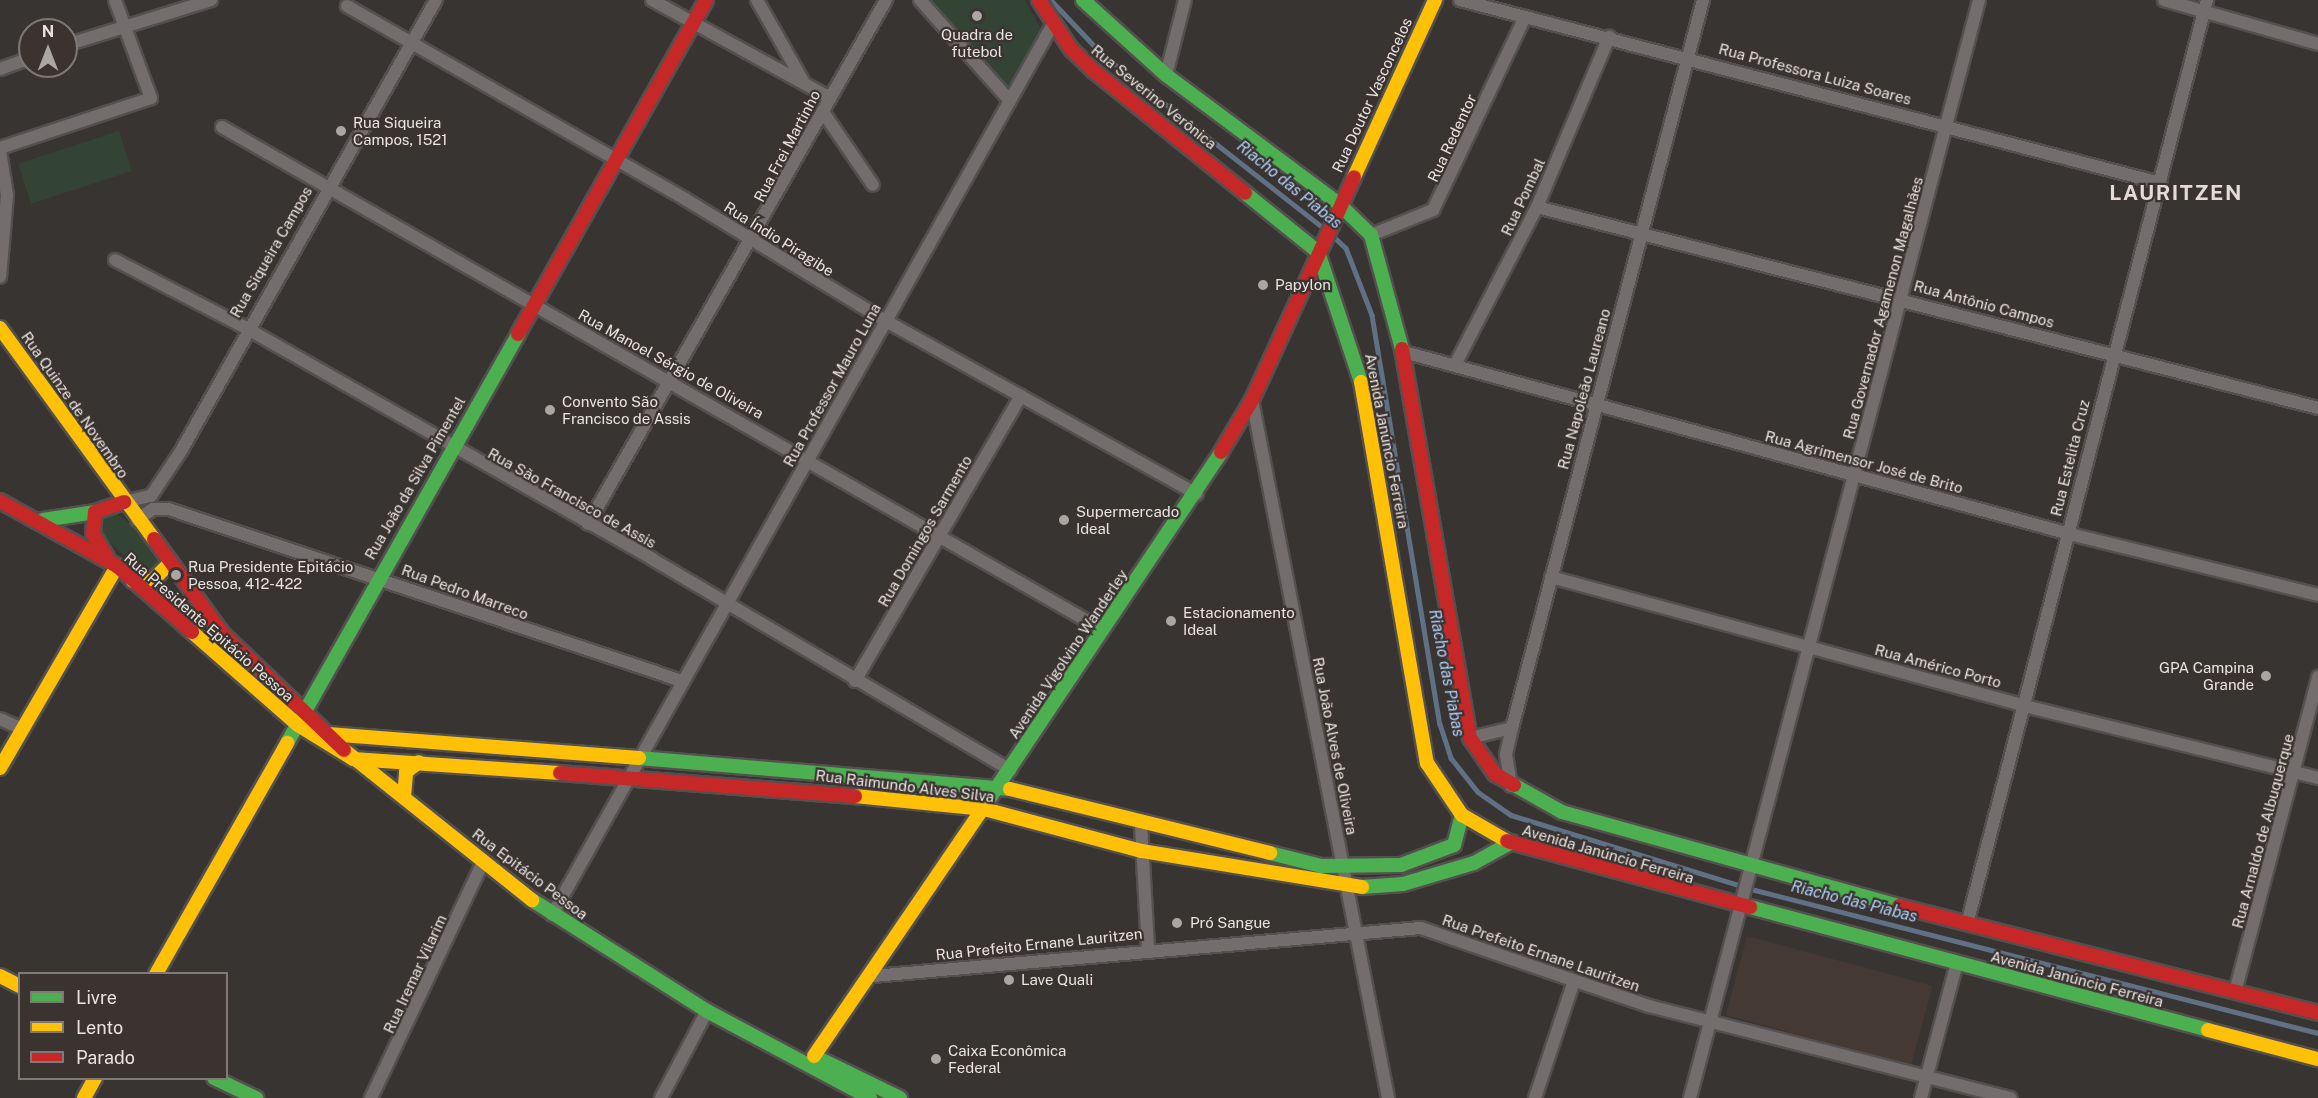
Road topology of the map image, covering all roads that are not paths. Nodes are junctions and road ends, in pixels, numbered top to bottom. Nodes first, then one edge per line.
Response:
1 (115, 0) edge
2 (212, 0) edge
3 (436, 0) edge
4 (652, 0) edge
5 (706, 0) edge
6 (757, 0) edge
7 (886, 0) edge
8 (920, 0) edge
9 (1039, 0) edge
10 (1083, 0) edge
11 (1185, 0) edge
12 (1435, 0) edge
13 (1460, 0) edge
14 (1703, 0) edge
15 (1979, 0) edge
16 (2164, 0) edge
17 (194, 2) edge
18 (2205, 5) edge
19 (347, 6) dead end
20 (1525, 17) junction
21 (693, 22) junction
22 (1053, 24) junction
23 (123, 25) junction
24 (1609, 37) junction
25 (78, 41) edge
26 (409, 43) junction
27 (2318, 44) edge
28 (1688, 56) junction
29 (18, 62) edge
30 (0, 69) edge
31 (1166, 75) junction
32 (803, 81) junction
33 (830, 98) junction
34 (1010, 101) junction
35 (823, 112) junction
36 (1946, 124) junction
37 (222, 127) dead end
38 (0, 150) edge
39 (616, 158) junction
40 (2160, 183) junction
41 (873, 185) dead end
42 (327, 187) junction
43 (1537, 207) junction
44 (1337, 210) junction
45 (1641, 232) junction
46 (1371, 235) junction
47 (754, 240) junction
48 (1320, 248) junction
49 (115, 260) dead end
50 (0, 277) edge
51 (1900, 297) junction
52 (531, 306) junction
53 (884, 320) junction
54 (0, 328) edge
55 (246, 328) junction
56 (1404, 352) junction
57 (2113, 352) junction
58 (1455, 365) junction
59 (670, 380) junction
60 (1021, 396) junction
61 (1252, 400) junction
62 (1594, 403) junction
63 (2318, 408) edge
64 (452, 449) junction
65 (809, 461) junction
66 (1855, 474) junction
67 (1197, 494) junction
68 (0, 501) edge
69 (124, 502) junction
70 (95, 512) junction
71 (43, 520) junction
72 (137, 520) junction
73 (588, 524) junction
74 (2066, 533) junction
75 (940, 537) junction
76 (114, 564) junction
77 (168, 565) junction
78 (377, 577) junction
79 (1551, 577) junction
80 (133, 581) junction
81 (2318, 595) edge
82 (724, 601) junction
83 (1103, 630) junction
84 (1807, 646) junction
85 (2318, 677) edge
86 (682, 681) junction
87 (855, 681) junction
88 (2021, 705) junction
89 (305, 712) junction
90 (0, 719) edge
91 (298, 725) junction
92 (1512, 728) junction
93 (22, 729) junction
94 (328, 734) junction
95 (1470, 738) junction
96 (353, 759) junction
97 (639, 761) junction
98 (419, 762) junction
99 (0, 768) edge
100 (790, 770) junction
101 (1010, 770) junction
102 (2294, 772) junction
103 (882, 776) junction
104 (2318, 778) edge
105 (630, 779) junction
106 (998, 786) junction
107 (1512, 787) junction
108 (788, 789) junction
109 (404, 797) junction
110 (881, 798) junction
111 (984, 809) junction
112 (1462, 815) junction
113 (1141, 826) junction
114 (1510, 843) junction
115 (1142, 851) junction
116 (483, 862) junction
117 (1343, 868) junction
118 (1752, 868) junction
119 (1347, 888) junction
120 (1742, 908) junction
121 (552, 915) junction
122 (1967, 924) junction
123 (1355, 931) junction
124 (1148, 949) junction
125 (1958, 963) junction
126 (157, 972) edge
127 (0, 976) edge
128 (873, 976) junction
129 (1574, 981) junction
130 (18, 985) edge
131 (2235, 992) junction
132 (707, 1011) junction
133 (2318, 1013) edge
134 (1710, 1022) junction
135 (2318, 1059) edge
136 (812, 1062) junction
137 (1925, 1078) junction
138 (94, 1080) edge
139 (218, 1080) edge
140 (84, 1098) edge
141 (256, 1098) edge
142 (371, 1098) edge
143 (661, 1098) edge
144 (870, 1098) edge
145 (900, 1098) edge
146 (1388, 1098) edge
147 (1535, 1098) edge
148 (1690, 1098) edge
149 (1921, 1098) edge
150 (2010, 1098) edge

1 - 23 street
2 - 17 street
3 - 26 street, Rua Siqueira Campos
4 - 21 street
5 - 21 main road, Rua João da Silva Pimentel
6 - 32 street
7 - 33 street, Rua Frei Martinho
8 - 34 street
9 - 22 main road, Rua Severino Verônica
10 - 31 main road, Rua Severino Verônica
11 - 31 street
12 - 44 main road, Rua Doutor Vasconcelos
13 - 20 street, Rua Professora Luiza Soares
14 - 28 street, Rua Napoleão Laureano
15 - 36 street, Rua Governador Agamenon Magalhães
16 - 18 street
17 - 23 street
18 - 27 street
18 - 40 street, Rua Estelita Cruz
19 - 26 street, Rua Índio Piragibe
20 - 24 street, Rua Professora Luiza Soares
20 - 46 street, Rua Redentor
21 - 32 street
21 - 39 main road, Rua João da Silva Pimentel
22 - 34 street, Rua Professor Mauro Luna
22 - 48 main road, Rua Severino Verônica
23 - 25 street
23 - 38 street
24 - 28 street, Rua Professora Luiza Soares
24 - 43 street, Rua Pombal
26 - 39 street, Rua Índio Piragibe
26 - 42 street, Rua Siqueira Campos
28 - 36 street, Rua Professora Luiza Soares
28 - 45 street, Rua Napoleão Laureano
29 - 30 street
31 - 44 main road, Rua Severino Verônica
32 - 33 street
33 - 35 street, Rua Frei Martinho
34 - 53 street, Rua Professor Mauro Luna
35 - 41 street
35 - 47 street, Rua Frei Martinho
36 - 40 street, Rua Professora Luiza Soares
36 - 51 street, Rua Governador Agamenon Magalhães
37 - 42 street, Rua Manoel Sérgio de Oliveira
38 - 50 street
39 - 47 street, Rua Índio Piragibe
39 - 52 main road, Rua João da Silva Pimentel
40 - 57 street, Rua Estelita Cruz
42 - 52 street, Rua Manoel Sérgio de Oliveira
42 - 55 street, Rua Siqueira Campos
43 - 45 street, Rua Antônio Campos
43 - 58 street, Rua Pombal
44 - 46 main road
44 - 48 main road, Rua Doutor Vasconcelos
45 - 51 street, Rua Antônio Campos
45 - 62 street, Rua Napoleão Laureano
46 - 56 main road, Avenida Janúncio Ferreira
47 - 53 street, Rua Índio Piragibe
47 - 59 street, Rua Frei Martinho
48 - 61 main road, Avenida Vigolvino Wanderley
48 - 112 main road, Avenida Janúncio Ferreira
49 - 55 street, Rua São Francisco de Assis
51 - 57 street, Rua Antônio Campos
51 - 66 street, Rua Governador Agamenon Magalhães
52 - 59 street, Rua Manoel Sérgio de Oliveira
52 - 64 main road, Rua João da Silva Pimentel
53 - 60 street, Rua Índio Piragibe
53 - 65 street, Rua Professor Mauro Luna
54 - 69 main road, Rua Quinze de Novembro
55 - 64 street, Rua São Francisco de Assis
55 - 69 street, Rua Siqueira Campos
56 - 58 street, Rua Agrimensor José de Brito
56 - 95 main road, Avenida Janúncio Ferreira
57 - 63 street, Rua Antônio Campos
57 - 74 street, Rua Estelita Cruz
58 - 62 street, Rua Agrimensor José de Brito
59 - 65 street, Rua Manoel Sérgio de Oliveira
59 - 73 street, Rua Frei Martinho
60 - 67 street, Rua Índio Piragibe
60 - 75 street, Rua Domingos Sarmento
61 - 67 main road, Avenida Vigolvino Wanderley
61 - 117 street, Rua João Alves de Oliveira
62 - 66 street, Rua Agrimensor José de Brito
62 - 79 street, Rua Napoleão Laureano
64 - 73 street, Rua São Francisco de Assis
64 - 78 main road, Rua João da Silva Pimentel
65 - 75 street, Rua Manoel Sérgio de Oliveira
65 - 82 street, Rua Professor Mauro Luna
66 - 74 street, Rua Agrimensor José de Brito
66 - 84 street, Rua Governador Agamenon Magalhães
67 - 83 main road, Avenida Vigolvino Wanderley
68 - 71 main road, Rua Presidente Epitácio Pessoa
69 - 70 main road
69 - 72 main road, Rua Presidente Epitácio Pessoa
70 - 71 main road
70 - 76 main road
71 - 76 main road, Rua Presidente Epitácio Pessoa
72 - 77 main road, Rua Presidente Epitácio Pessoa
72 - 78 street, Rua Pedro Marreco
73 - 82 street, Rua São Francisco de Assis
74 - 81 street, Rua Agrimensor José de Brito
74 - 88 street, Rua Estelita Cruz
75 - 83 street, Rua Manoel Sérgio de Oliveira
75 - 87 street, Rua Domingos Sarmento
76 - 80 main road, Rua Presidente Epitácio Pessoa
76 - 93 main road
77 - 80 main road
77 - 89 main road, Rua Presidente Epitácio Pessoa
78 - 86 street, Rua Pedro Marreco
78 - 89 main road, Rua João da Silva Pimentel
79 - 84 street, Rua Américo Porto
79 - 92 street, Rua Napoleão Laureano
80 - 91 main road, Rua Presidente Epitácio Pessoa
82 - 86 street, Rua Professor Mauro Luna
82 - 87 street, Rua São Francisco de Assis
83 - 101 main road, Avenida Vigolvino Wanderley
84 - 88 street, Rua Américo Porto
84 - 118 street, Rua Governador Agamenon Magalhães
85 - 102 street, Rua Arnaldo de Albuquerque
86 - 97 street, Rua Professor Mauro Luna
87 - 101 street, Rua São Francisco de Assis
88 - 102 street, Rua Américo Porto
88 - 122 street, Rua Estelita Cruz
89 - 91 main road, Rua João da Silva Pimentel
89 - 94 main road, Rua Epitácio Pessoa
90 - 93 street
91 - 96 main road, Rua Presidente Epitácio Pessoa
91 - 126 main road, Rua João da Silva Pimentel
92 - 95 street
92 - 107 street, Rua Napoleão Laureano
93 - 99 main road
94 - 96 main road, Rua Epitácio Pessoa
94 - 97 main road, Rua Raimundo Alves Silva
95 - 107 main road, Avenida Janúncio Ferreira
96 - 98 main road, Rua Raimundo Alves Silva
96 - 109 main road, Rua Epitácio Pessoa
97 - 100 main road, Rua Raimundo Alves Silva
97 - 105 street, Rua Professor Mauro Luna
98 - 105 main road, Rua Raimundo Alves Silva
98 - 109 main road
100 - 103 main road, Rua Raimundo Alves Silva
100 - 108 street
101 - 106 main road, Avenida Vigolvino Wanderley
102 - 104 street, Rua Américo Porto
102 - 131 street, Rua Arnaldo de Albuquerque
103 - 106 main road, Rua Raimundo Alves Silva
103 - 110 street
105 - 108 main road, Rua Raimundo Alves Silva
105 - 121 street
106 - 111 main road, Avenida Vigolvino Wanderley
106 - 113 main road, Rua Raimundo Alves Silva
107 - 118 main road, Avenida Janúncio Ferreira
108 - 110 main road, Rua Raimundo Alves Silva
109 - 116 main road, Rua Epitácio Pessoa
110 - 111 main road, Rua Raimundo Alves Silva
111 - 115 main road, Rua Raimundo Alves Silva
111 - 128 main road, Avenida Vigolvino Wanderley
112 - 114 main road, Avenida Janúncio Ferreira
112 - 117 main road, Rua Raimundo Alves Silva
113 - 115 street
113 - 117 main road, Rua Raimundo Alves Silva
114 - 119 main road, Rua Raimundo Alves Silva
114 - 120 main road, Avenida Janúncio Ferreira
115 - 119 main road, Rua Raimundo Alves Silva
115 - 124 street
116 - 121 main road, Rua Epitácio Pessoa
116 - 142 street, Rua Iremar Vilarim
117 - 119 street, Rua João Alves de Oliveira
118 - 120 street, Rua Governador Agamenon Magalhães
118 - 122 main road, Avenida Janúncio Ferreira
119 - 123 street, Rua João Alves de Oliveira
120 - 125 main road, Avenida Janúncio Ferreira
120 - 134 street, Rua Governador Agamenon Magalhães
121 - 132 main road, Rua Epitácio Pessoa
122 - 131 main road, Avenida Janúncio Ferreira
123 - 124 street, Rua Prefeito Ernane Lauritzen
123 - 129 street, Rua Prefeito Ernane Lauritzen
123 - 146 street, Rua João Alves de Oliveira
124 - 128 street, Rua Prefeito Ernane Lauritzen
125 - 135 main road, Avenida Janúncio Ferreira
125 - 137 street
127 - 130 main road
128 - 136 main road, Avenida Vigolvino Wanderley
129 - 134 street, Rua Prefeito Ernane Lauritzen
129 - 147 street
131 - 133 main road, Avenida Janúncio Ferreira
132 - 136 main road, Rua Epitácio Pessoa
132 - 143 street
134 - 137 street, Rua Prefeito Ernane Lauritzen
134 - 148 street, Rua Governador Agamenon Magalhães
136 - 144 main road
136 - 145 main road
137 - 149 street
137 - 150 street, Rua Prefeito Ernane Lauritzen
138 - 140 main road
139 - 141 main road

